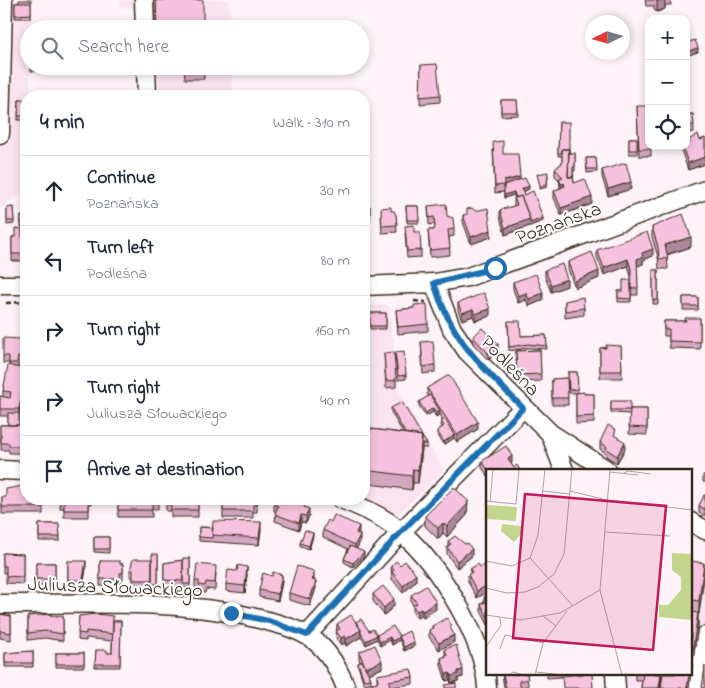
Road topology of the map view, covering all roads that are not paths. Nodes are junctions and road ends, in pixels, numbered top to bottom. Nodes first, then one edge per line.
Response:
1 (3, 0) edge
2 (144, 0) edge
3 (145, 20) edge
4 (146, 75) edge
5 (147, 90) edge
6 (0, 134) edge
7 (705, 190) edge
8 (434, 283) junction
9 (0, 285) edge
10 (20, 285) edge
11 (370, 286) edge
12 (523, 408) junction
13 (550, 433) junction
14 (564, 469) edge
15 (605, 469) edge
16 (0, 470) edge
17 (20, 471) edge
18 (355, 505) edge
19 (692, 523) edge
20 (705, 530) edge
21 (401, 532) junction
22 (0, 604) edge
23 (307, 635) junction
24 (705, 636) edge
25 (346, 688) edge
26 (487, 688) edge
27 (698, 688) edge

1 - 6 street
2 - 3 street
4 - 5 street
7 - 8 street, Poznańska
8 - 11 street, Poznańska
8 - 12 street, Podleśna
9 - 10 street
12 - 13 street, Podleśna
12 - 21 street
13 - 14 street, Podleśna
13 - 15 street
16 - 17 street
18 - 21 street
19 - 20 street
21 - 23 street
21 - 26 street
22 - 23 street, Juliusza Słowackiego
23 - 25 street, Juliusza Słowackiego
24 - 27 street

